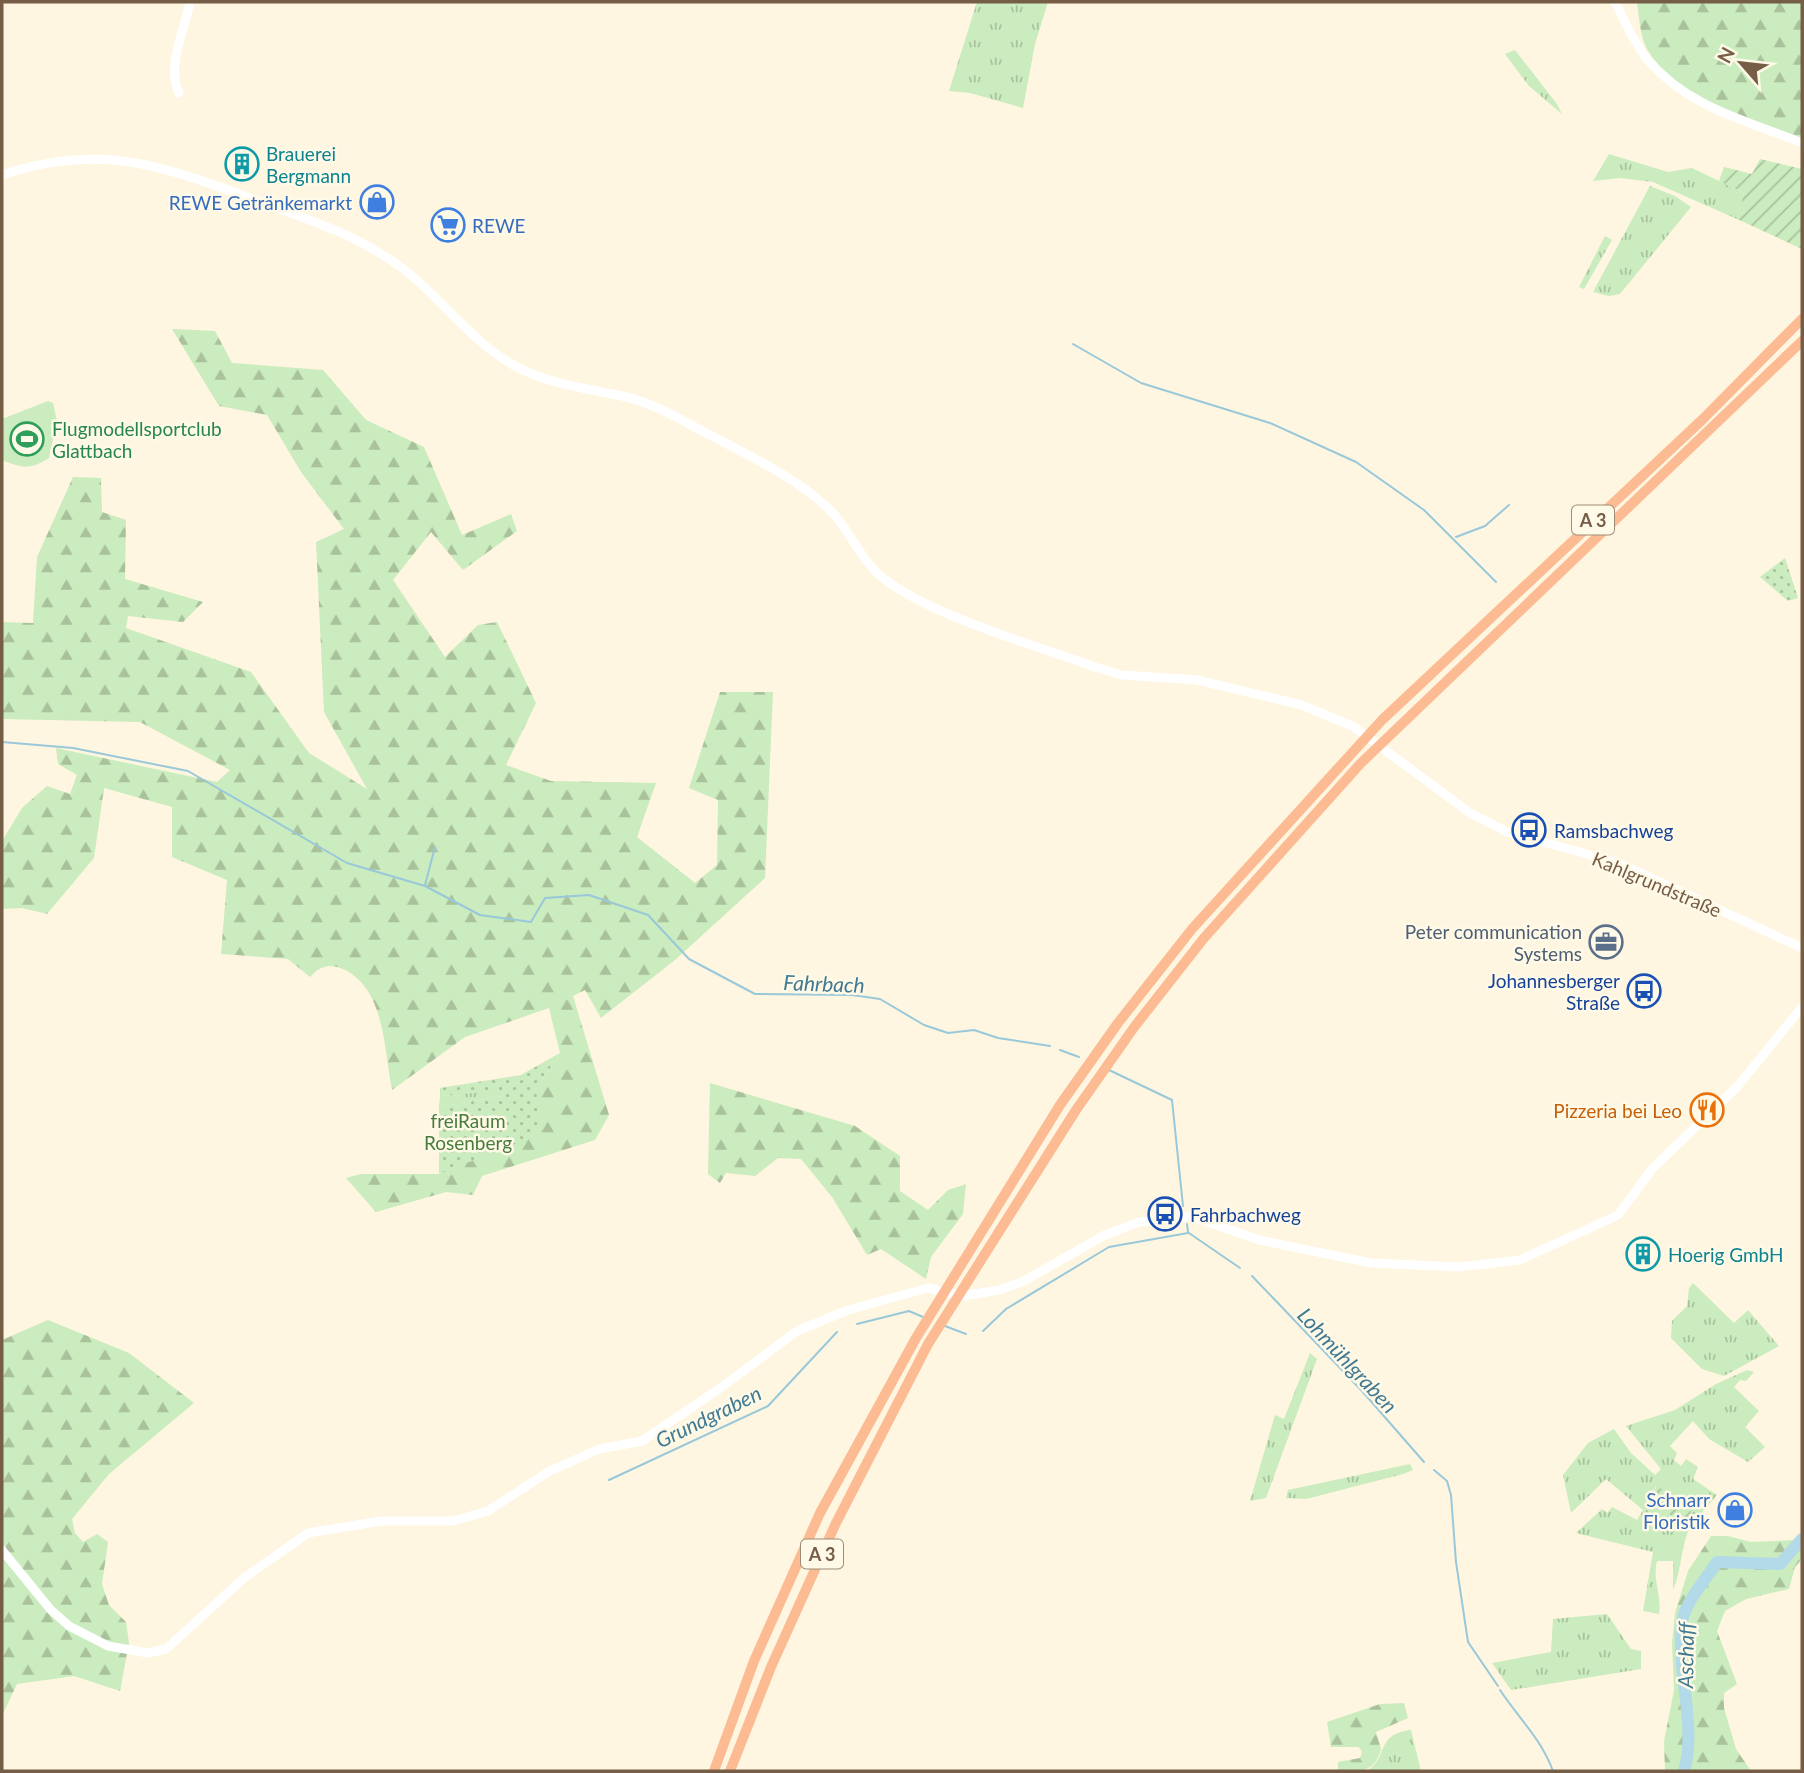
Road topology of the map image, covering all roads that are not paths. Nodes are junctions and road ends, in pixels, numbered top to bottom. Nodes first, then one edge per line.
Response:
1 (190, 2) edge
2 (1615, 2) edge
3 (179, 93) dead end
4 (1802, 143) edge
5 (2, 175) edge
6 (1802, 319) edge
7 (1802, 341) edge
8 (1802, 948) edge
9 (1802, 1007) edge
10 (2, 1550) edge
11 (714, 1771) edge
12 (730, 1771) edge

1 - 3 street
2 - 4 street
5 - 8 street, Kahlgrundstraße
6 - 11 highway, A 3
7 - 12 highway, A 3
9 - 10 street

